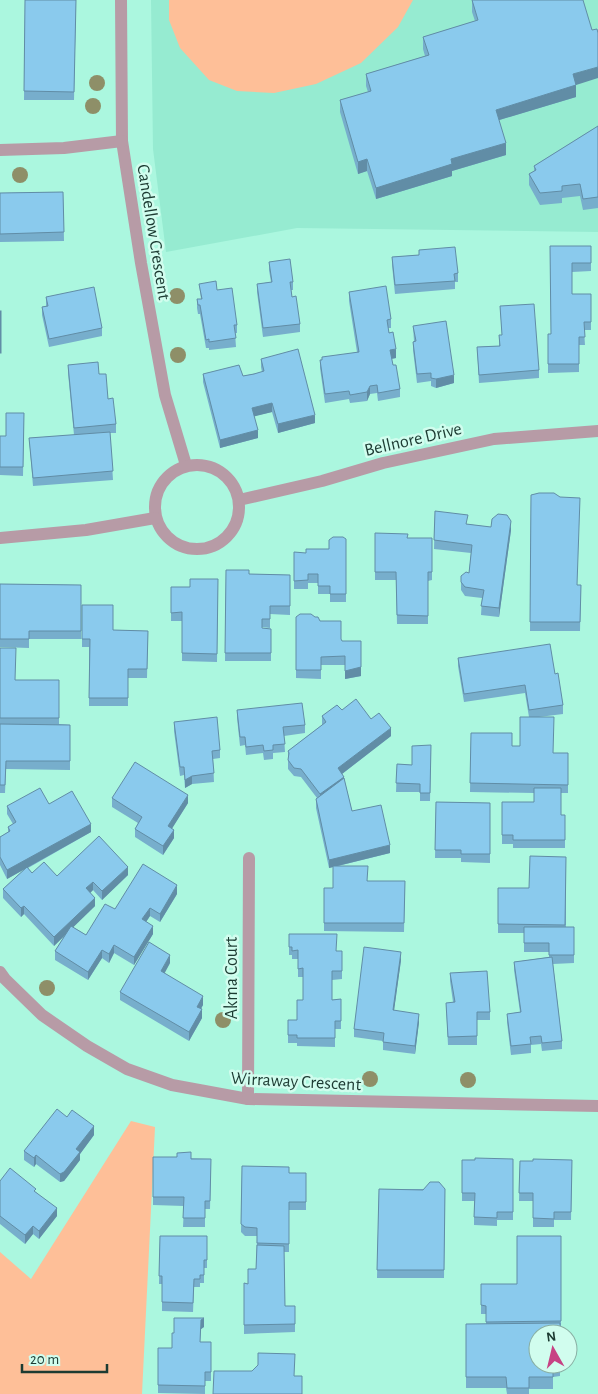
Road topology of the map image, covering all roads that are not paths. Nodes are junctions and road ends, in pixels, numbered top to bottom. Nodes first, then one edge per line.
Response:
1 (121, 0) edge
2 (122, 140) junction
3 (0, 150) edge
4 (598, 431) edge
5 (186, 465) junction
6 (239, 500) junction
7 (155, 518) junction
8 (0, 538) edge
9 (249, 858) dead end
10 (0, 972) edge
11 (248, 1100) junction
12 (598, 1106) edge

1 - 2 street, Candellow Crescent
2 - 3 street
2 - 5 street, Candellow Crescent
4 - 6 street, Bellnore Drive
5 - 6 street
5 - 7 street
6 - 7 street
7 - 8 street
9 - 11 street, Akma Court
10 - 11 street, Wirraway Crescent
11 - 12 street, Wirraway Crescent

